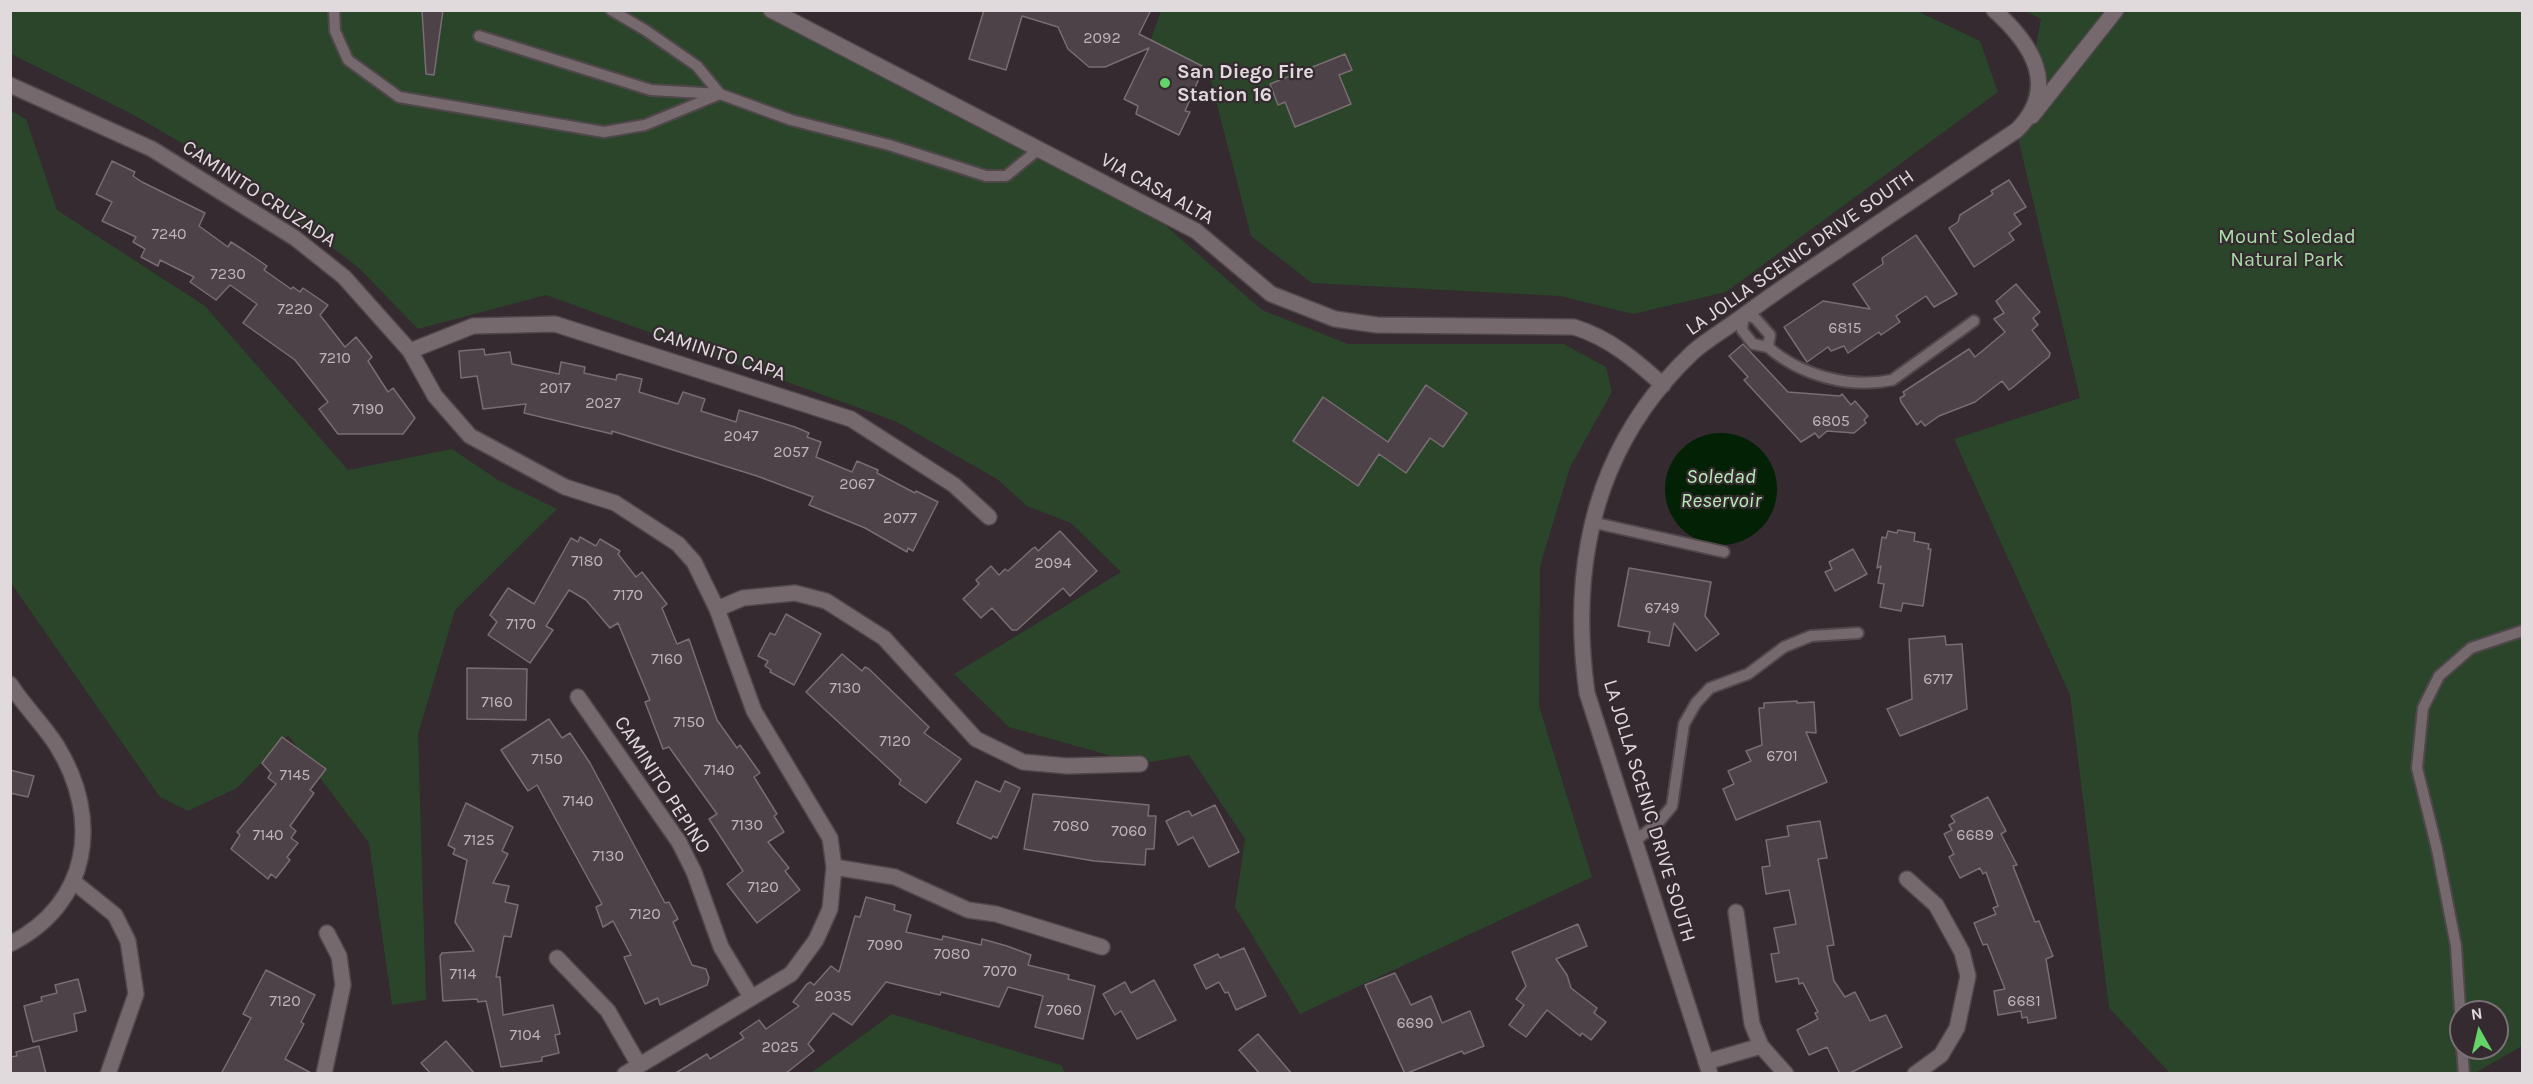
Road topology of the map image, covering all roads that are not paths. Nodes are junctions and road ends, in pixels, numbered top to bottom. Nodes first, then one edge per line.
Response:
1 (334, 10) edge
2 (611, 10) edge
3 (771, 10) edge
4 (1994, 10) edge
5 (2116, 10) edge
6 (479, 36) dead end
7 (10, 85) edge
8 (720, 94) junction
9 (2031, 116) junction
10 (1039, 149) junction
11 (1744, 315) junction
12 (1974, 321) dead end
13 (1768, 347) junction
14 (410, 351) junction
15 (1663, 385) junction
16 (989, 517) dead end
17 (1591, 522) junction
18 (1724, 552) dead end
19 (717, 609) junction
20 (2523, 631) edge
21 (1858, 633) dead end
22 (10, 684) edge
23 (578, 697) dead end
24 (16, 707) edge
25 (1140, 764) dead end
26 (1635, 841) junction
27 (834, 867) junction
28 (1907, 879) dead end
29 (74, 882) junction
30 (1736, 912) dead end
31 (327, 933) dead end
32 (10, 944) edge
33 (1102, 946) dead end
34 (557, 958) dead end
35 (751, 997) junction
36 (2459, 1000) edge
37 (1761, 1046) junction
38 (639, 1065) junction
39 (1708, 1068) edge
40 (108, 1074) edge
41 (324, 1074) edge
42 (625, 1074) edge
43 (1786, 1074) edge
44 (1915, 1074) edge

1 - 8 lane
2 - 8 lane
3 - 10 street, VIA CASA ALTA
4 - 9 street
5 - 9 street, LA JOLLA SCENIC DRIVE SOUTH
6 - 8 lane
7 - 14 street, CAMINITO CRUZADA
8 - 10 lane
9 - 11 street, LA JOLLA SCENIC DRIVE SOUTH
10 - 15 street, VIA CASA ALTA
11 - 13 lane
11 - 13 lane
11 - 15 street, LA JOLLA SCENIC DRIVE SOUTH
12 - 13 lane
14 - 16 street, CAMINITO CAPA
14 - 19 street, CAMINITO CRUZADA
15 - 17 street, LA JOLLA SCENIC DRIVE SOUTH
17 - 18 lane
17 - 26 street, LA JOLLA SCENIC DRIVE SOUTH
19 - 25 street
19 - 27 street, CAMINITO CRUZADA
20 - 36 lane
21 - 26 lane
22 - 24 street
23 - 35 street, CAMINITO PEPINO
24 - 29 street
26 - 39 street, LA JOLLA SCENIC DRIVE SOUTH
27 - 33 street
27 - 35 street, CAMINITO CRUZADA
28 - 44 street
29 - 32 street
29 - 40 street
30 - 37 street
31 - 41 street
34 - 38 street
35 - 38 street, CAMINITO CRUZADA
37 - 39 street
37 - 43 street
38 - 42 street, CAMINITO CRUZADA

